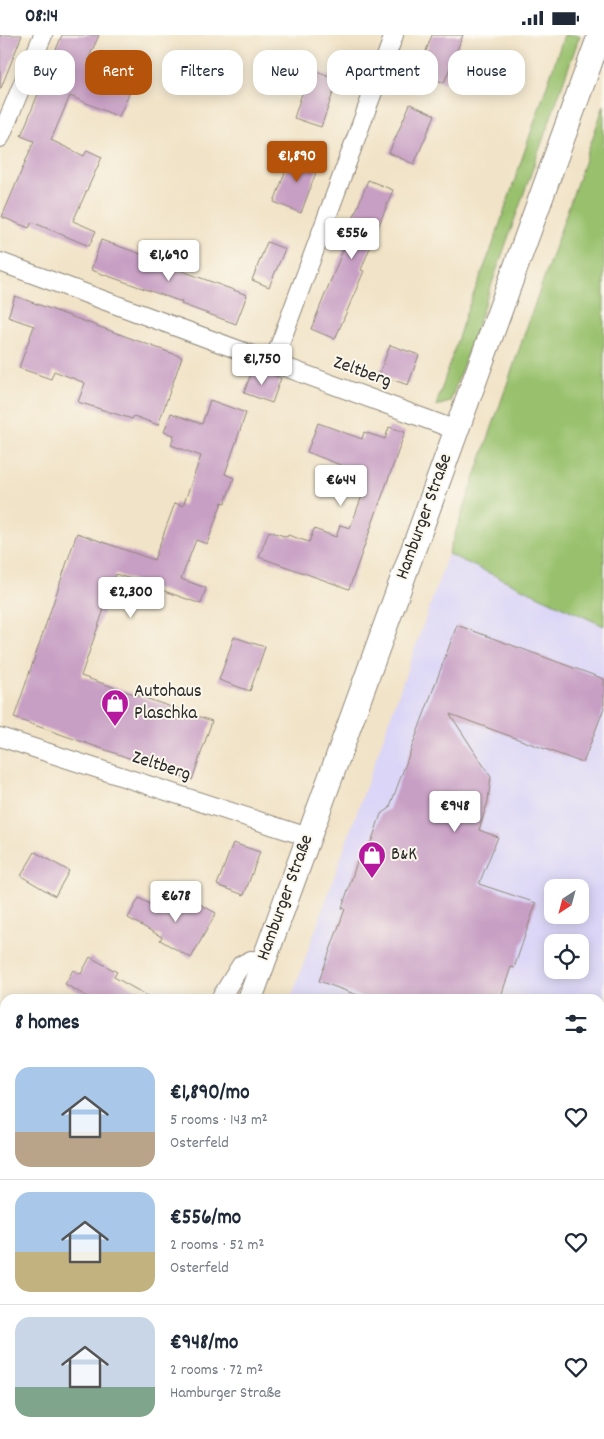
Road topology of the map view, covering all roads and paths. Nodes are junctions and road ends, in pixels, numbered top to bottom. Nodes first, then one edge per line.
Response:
1 (43, 35) edge
2 (394, 35) edge
3 (600, 35) edge
4 (0, 138) edge
5 (0, 262) edge
6 (273, 363) junction
7 (456, 430) junction
8 (0, 737) edge
9 (308, 837) junction
10 (263, 961) junction
11 (223, 994) edge
12 (252, 994) edge

1 - 4 street
2 - 6 street
3 - 7 main road, Hamburger Straße
5 - 6 street, Zeltberg
6 - 7 street, Zeltberg
7 - 9 main road, Hamburger Straße
8 - 9 street, Zeltberg
9 - 10 main road, Hamburger Straße
10 - 11 street
10 - 12 main road, Hamburger Straße

